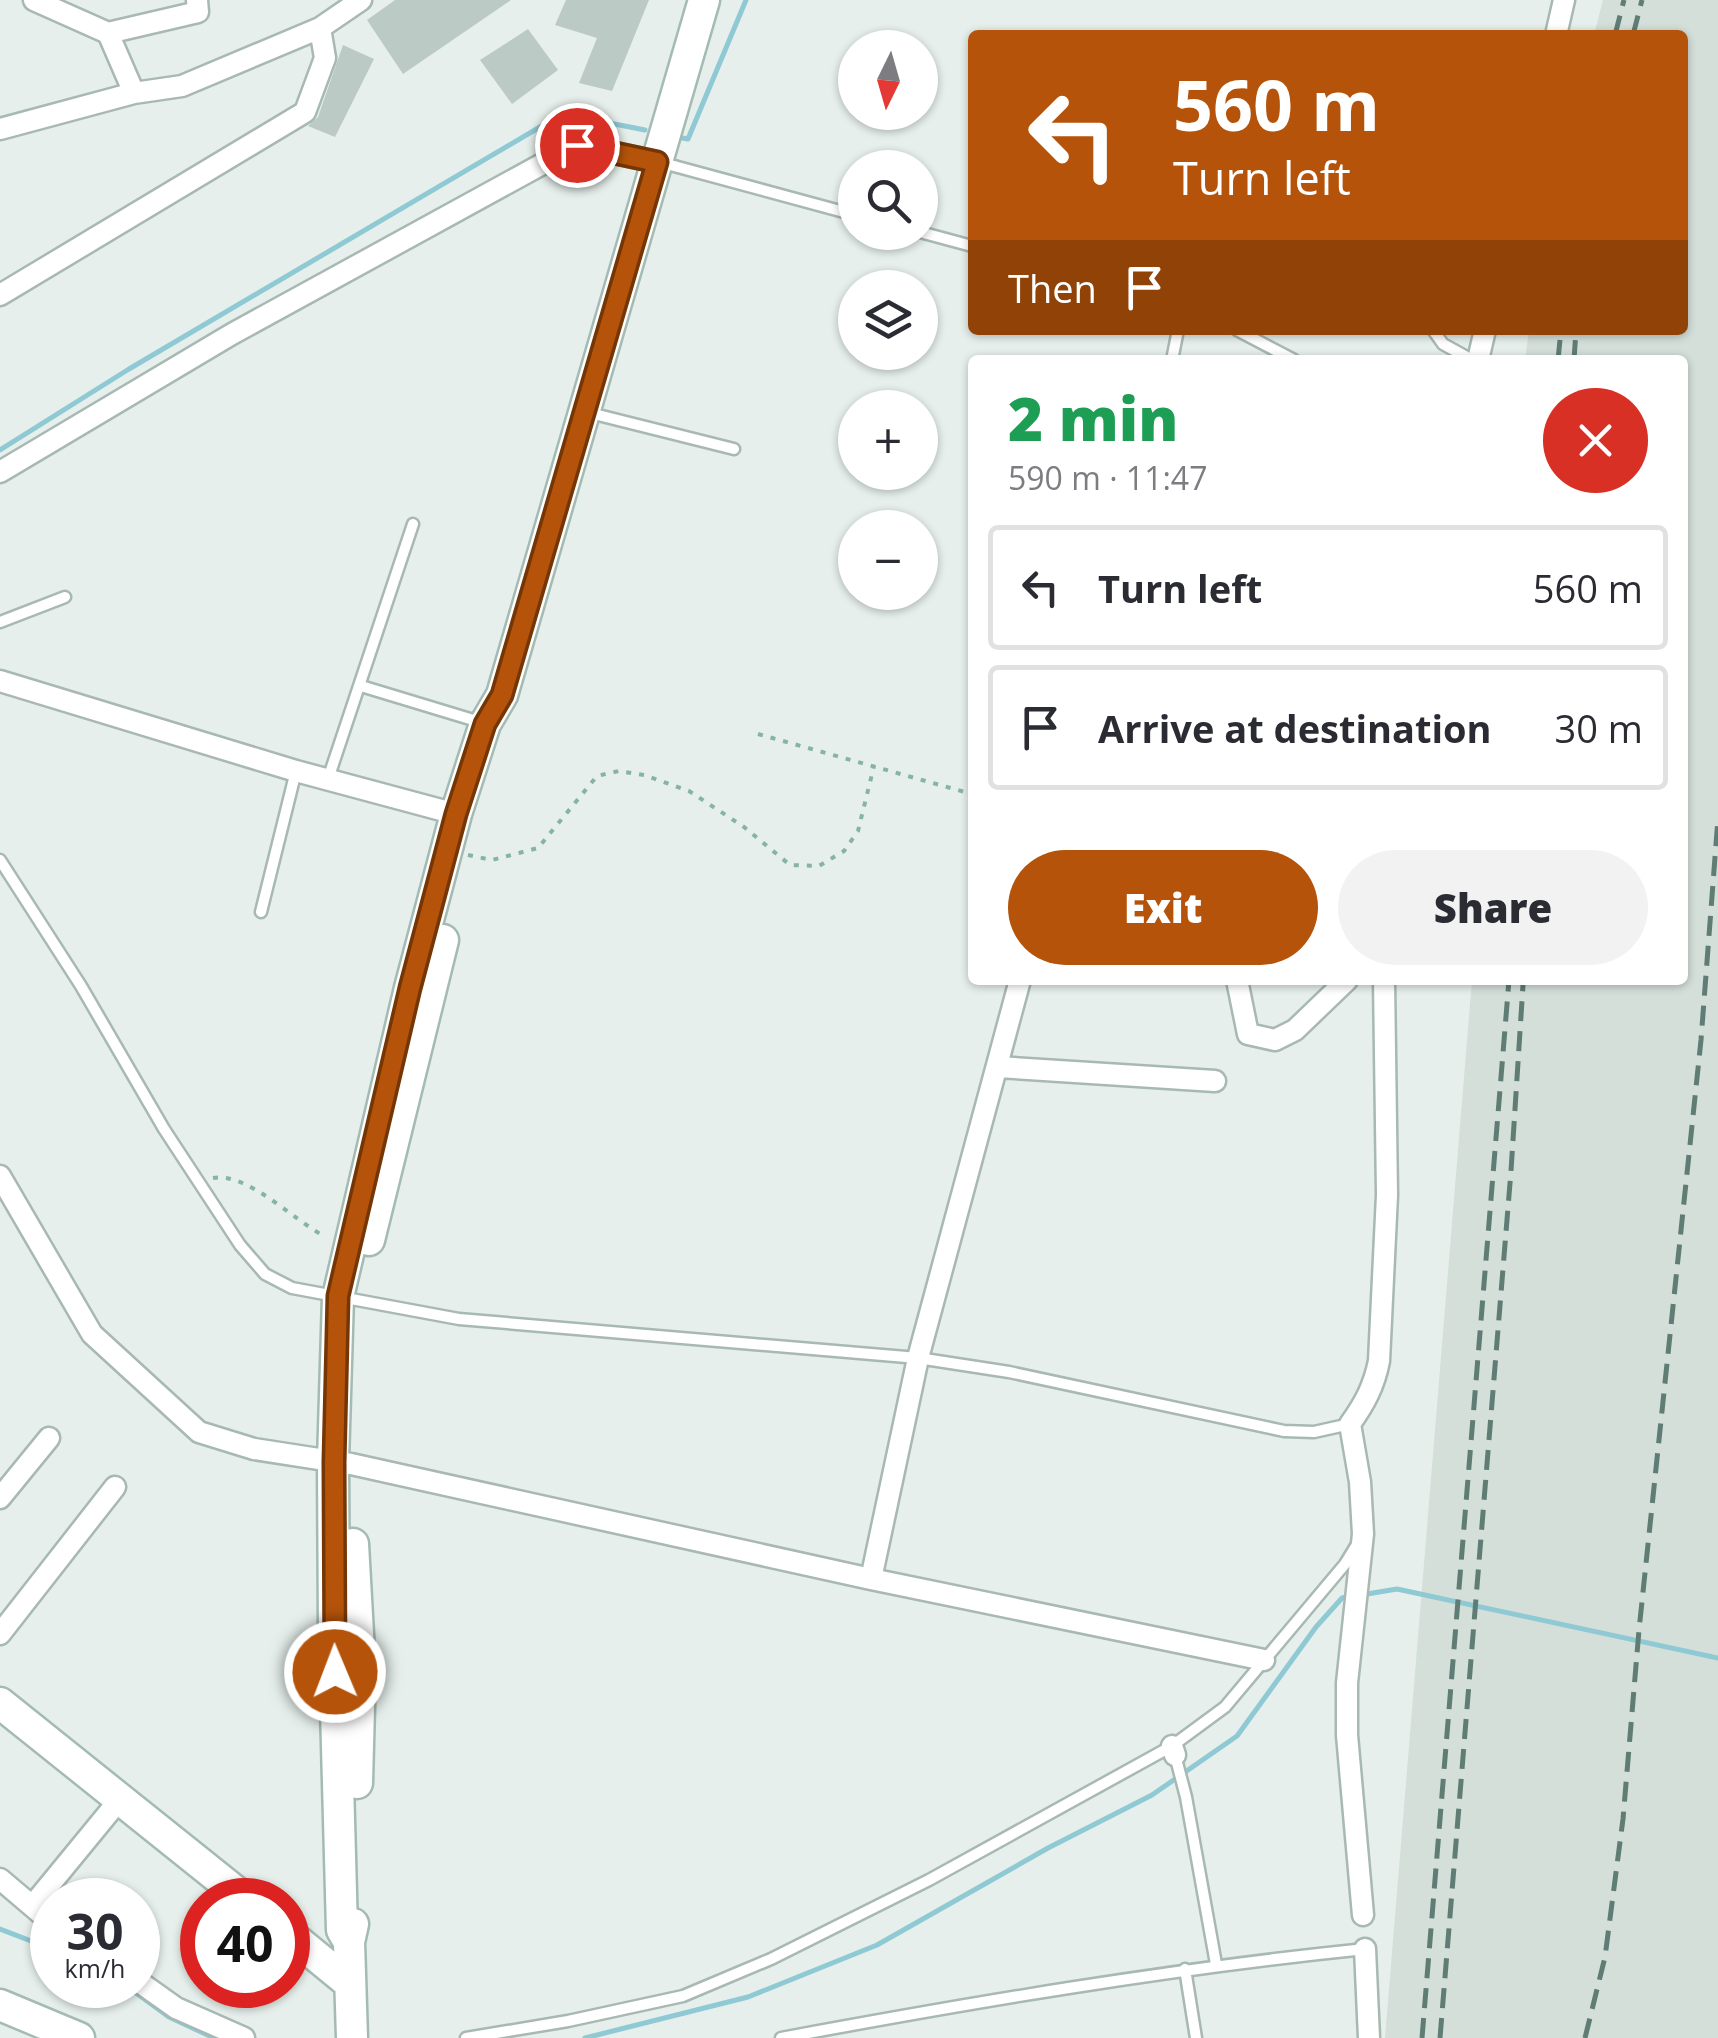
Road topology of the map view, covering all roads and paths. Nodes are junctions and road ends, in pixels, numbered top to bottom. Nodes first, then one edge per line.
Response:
1 (34, 0) edge
2 (198, 0) edge
3 (361, 0) edge
4 (704, 0) edge
5 (1564, 0) edge
6 (320, 28) junction
7 (1557, 30) edge
8 (108, 33) junction
9 (134, 93) junction
10 (0, 129) edge
11 (657, 162) junction
12 (838, 210) edge
13 (938, 237) edge
14 (968, 245) edge
15 (0, 295) edge
16 (1247, 335) edge
17 (1437, 335) edge
18 (1285, 355) edge
19 (1465, 355) edge
20 (585, 412) junction
21 (734, 449) dead end
22 (0, 472) edge
23 (413, 524) dead end
24 (65, 598) dead end
25 (0, 622) edge
26 (0, 681) edge
27 (361, 686) junction
28 (502, 695) junction
29 (485, 724) junction
30 (758, 734) dead end
31 (874, 766) junction
32 (296, 771) junction
33 (328, 780) junction
34 (968, 793) edge
35 (456, 814) junction
36 (463, 854) junction
37 (0, 860) edge
38 (261, 912) dead end
39 (1019, 985) edge
40 (1238, 985) edge
41 (1342, 985) edge
42 (1384, 985) edge
43 (998, 1067) junction
44 (1215, 1081) dead end
45 (0, 1176) edge
46 (200, 1186) junction
47 (348, 1243) junction
48 (347, 1298) junction
49 (918, 1358) junction
50 (1350, 1424) junction
51 (49, 1438) dead end
52 (342, 1463) junction
53 (115, 1488) dead end
54 (0, 1498) edge
55 (1363, 1534) junction
56 (871, 1579) junction
57 (0, 1634) edge
58 (1264, 1660) junction
59 (0, 1703) edge
60 (1174, 1751) junction
61 (120, 1798) junction
62 (55, 1878) edge
63 (219, 1878) edge
64 (0, 1879) edge
65 (30, 1903) edge
66 (1363, 1915) dead end
67 (1365, 1949) joint
68 (310, 1951) edge
69 (1216, 1964) junction
70 (1185, 1970) junction
71 (349, 1983) junction
72 (160, 1997) edge
73 (0, 2005) edge
74 (79, 2038) edge
75 (244, 2038) edge
76 (352, 2038) edge
77 (466, 2038) edge
78 (781, 2038) edge
79 (1196, 2038) edge
80 (1368, 2038) edge

1 - 8 street
2 - 8 street
3 - 6 street
4 - 11 street
5 - 7 street
6 - 9 street
6 - 15 street
8 - 9 street
9 - 10 street
11 - 12 lane
11 - 20 street
11 - 22 street
13 - 14 lane
16 - 18 lane
17 - 19 lane
20 - 21 lane
20 - 28 street
23 - 27 lane
24 - 25 lane
26 - 32 street
27 - 29 lane
27 - 33 lane
28 - 29 street
28 - 36 street
29 - 35 street
30 - 31 path
31 - 34 path
31 - 36 path
32 - 33 street
32 - 38 lane
33 - 35 street
35 - 47 street
36 - 48 street
37 - 46 lane
39 - 43 street
40 - 41 street
42 - 50 street
43 - 44 street
43 - 49 street
45 - 52 street
46 - 47 path
46 - 48 lane
47 - 48 street
48 - 49 lane
48 - 52 street
49 - 50 lane
49 - 56 street
50 - 55 street
51 - 54 street
52 - 56 street
52 - 71 street
53 - 57 street
55 - 58 lane
55 - 66 street
56 - 58 street
58 - 60 lane
59 - 61 street
60 - 69 lane
60 - 77 lane
61 - 62 street
61 - 63 street
64 - 65 street
67 - 69 lane
67 - 80 street
68 - 71 street
69 - 70 lane
70 - 78 lane
70 - 79 lane
71 - 76 street
72 - 75 street
73 - 74 street

